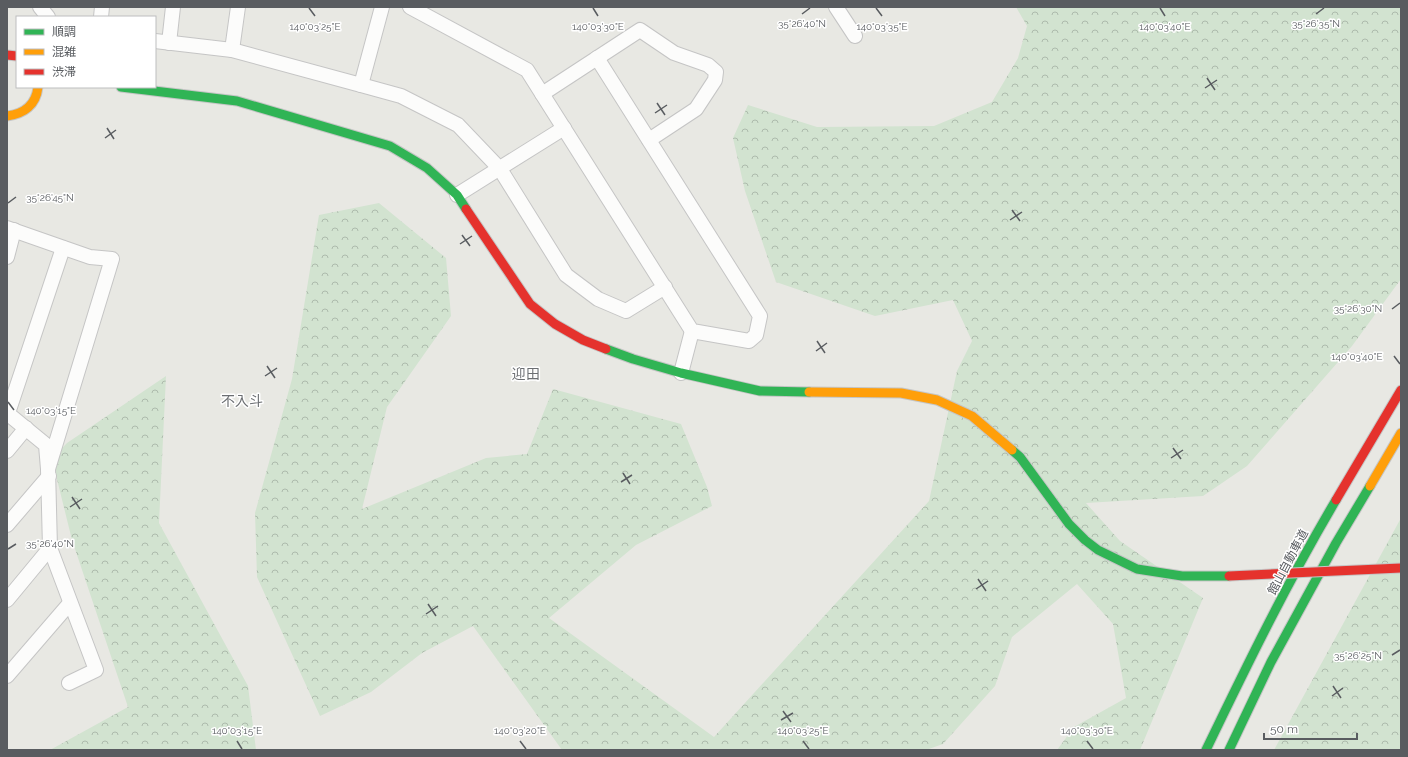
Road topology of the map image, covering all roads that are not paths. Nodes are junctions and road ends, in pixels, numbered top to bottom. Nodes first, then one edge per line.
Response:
1 (40, 7) edge
2 (173, 7) edge
3 (238, 7) edge
4 (382, 7) edge
5 (410, 7) edge
6 (836, 7) edge
7 (47, 16) edge
8 (855, 36) dead end
9 (162, 42) edge
10 (232, 50) junction
11 (597, 58) junction
12 (361, 85) junction
13 (38, 88) edge
14 (129, 88) edge
15 (542, 94) junction
16 (7, 116) edge
17 (564, 128) junction
18 (649, 140) junction
19 (500, 169) junction
20 (457, 195) junction
21 (11, 229) edge
22 (63, 248) junction
23 (7, 257) edge
24 (664, 287) junction
25 (692, 331) junction
26 (681, 373) junction
27 (1401, 390) edge
28 (8, 413) edge
29 (26, 428) junction
30 (1401, 433) edge
31 (7, 451) edge
32 (48, 472) junction
33 (7, 524) edge
34 (50, 548) junction
35 (1401, 568) edge
36 (7, 600) edge
37 (70, 603) junction
38 (7, 676) edge
39 (69, 683) dead end
40 (1206, 750) edge
41 (1229, 750) edge

1 - 7 street
2 - 9 street
3 - 10 street
4 - 12 street
5 - 15 street
6 - 8 street
9 - 10 street
10 - 12 street
11 - 15 street
11 - 18 street
11 - 18 street
12 - 19 street
13 - 16 main road
14 - 20 main road
15 - 17 street
17 - 19 street
17 - 24 street
18 - 25 street
19 - 20 street
19 - 24 street
20 - 26 main road
21 - 22 street
21 - 23 street
22 - 28 street
22 - 32 street
24 - 25 street
25 - 26 street
26 - 35 main road, bridge
27 - 40 main road, 館山自動車道
28 - 29 street
29 - 31 street
29 - 32 street
30 - 41 main road
32 - 33 street
32 - 34 street
34 - 36 street
34 - 37 street
37 - 38 street
37 - 39 street

